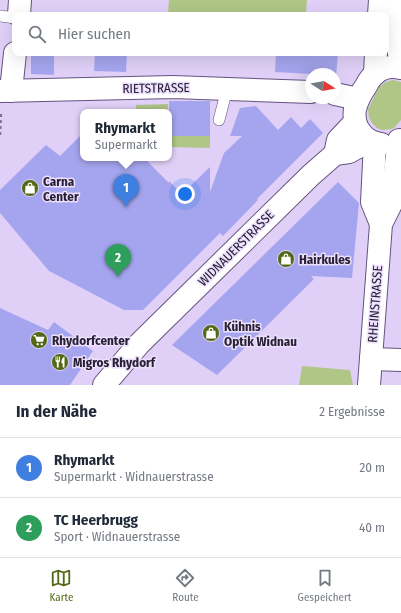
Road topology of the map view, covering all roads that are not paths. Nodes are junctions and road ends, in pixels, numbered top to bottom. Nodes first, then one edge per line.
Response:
1 (20, 0) edge
2 (380, 0) edge
3 (397, 0) edge
4 (19, 12) edge
5 (379, 12) edge
6 (0, 16) edge
7 (12, 18) edge
8 (14, 56) edge
9 (375, 63) edge
10 (401, 68) edge
11 (227, 89) junction
12 (305, 92) edge
13 (341, 95) edge
14 (4, 96) edge
15 (358, 99) junction
16 (219, 120) dead end
17 (355, 122) junction
18 (400, 140) edge
19 (371, 142) junction
20 (335, 154) junction
21 (381, 224) junction
22 (371, 359) junction
23 (401, 360) edge
24 (104, 385) edge
25 (369, 385) edge

1 - 4 street
2 - 5 street
3 - 10 street
6 - 7 lane
8 - 14 street
9 - 10 street
9 - 15 street
11 - 12 street, RIETSTRASSE
11 - 14 street, RIETSTRASSE
11 - 16 lane
13 - 15 street
15 - 17 street
17 - 19 street
17 - 20 street, WIDNAUERSTRASSE
18 - 19 street
18 - 21 street, RHEINSTRASSE
19 - 20 street, WIDNAUERSTRASSE
19 - 21 street, RHEINSTRASSE
20 - 24 street, WIDNAUERSTRASSE
21 - 22 street, RHEINSTRASSE
22 - 23 street
22 - 25 street, RHEINSTRASSE

